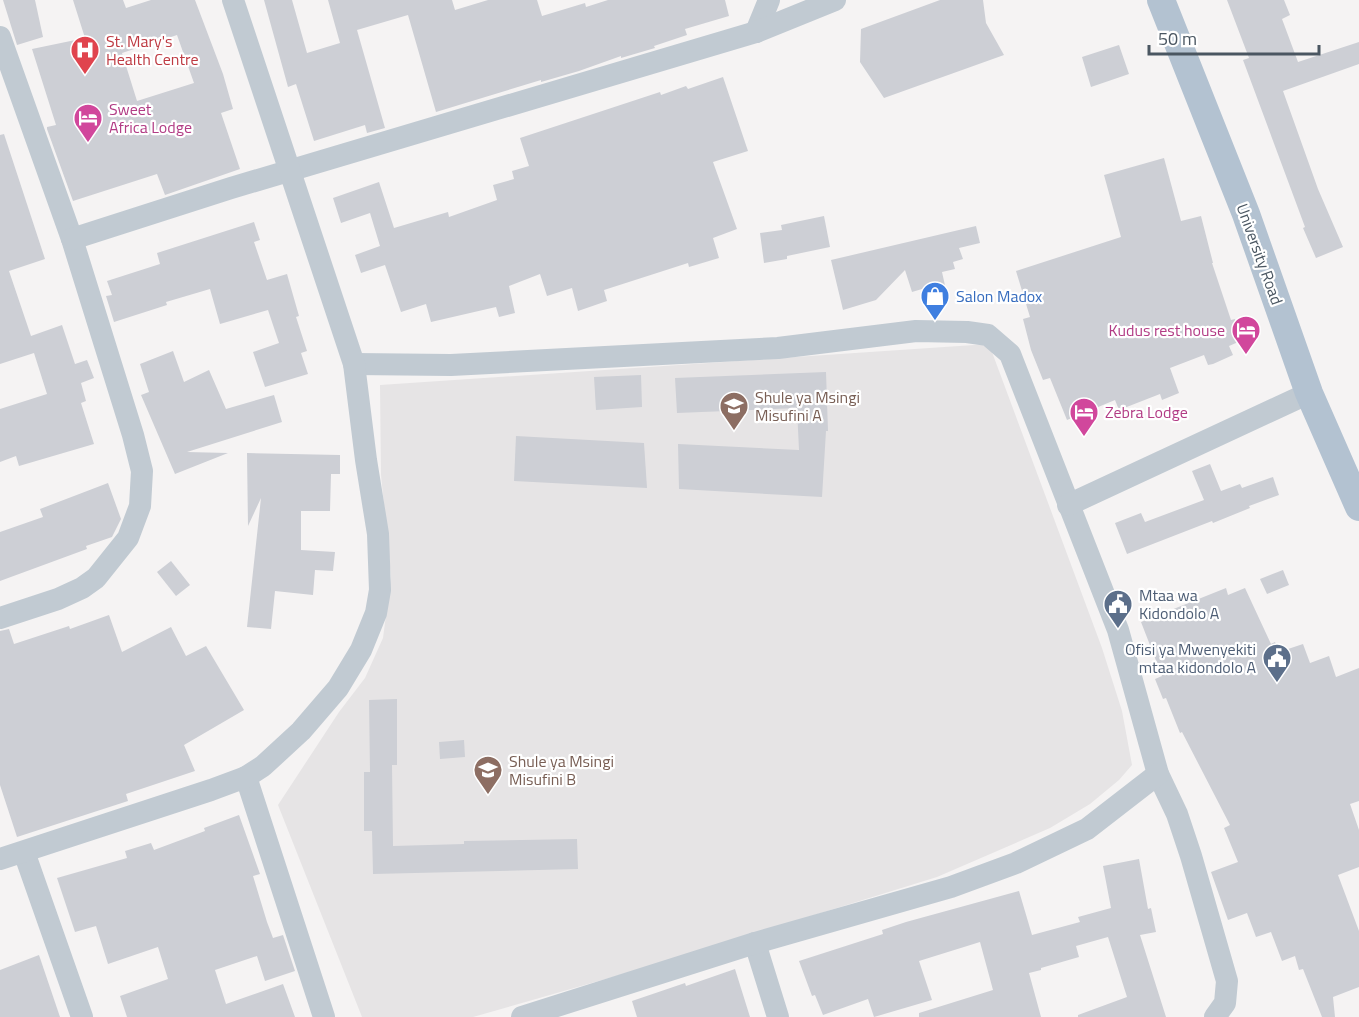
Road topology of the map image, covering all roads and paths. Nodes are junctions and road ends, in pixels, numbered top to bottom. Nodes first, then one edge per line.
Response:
1 (233, 0) edge
2 (770, 0) edge
3 (835, 0) edge
4 (1161, 0) edge
5 (756, 32) junction
6 (0, 37) edge
7 (289, 171) junction
8 (72, 239) junction
9 (354, 364) junction
10 (1310, 393) junction
11 (1068, 505) junction
12 (1359, 507) edge
13 (0, 618) edge
14 (1158, 774) junction
15 (246, 777) junction
16 (24, 852) junction
17 (0, 859) edge
18 (755, 943) junction
19 (82, 1017) edge
20 (324, 1017) edge
21 (522, 1017) edge
22 (778, 1017) edge
23 (1215, 1017) edge

1 - 7 street
2 - 5 street
3 - 5 street
4 - 10 main road, University Road
5 - 7 street
6 - 8 street
7 - 8 street
7 - 9 street
8 - 13 street
9 - 11 street
9 - 15 street
10 - 11 street
10 - 12 main road, University Road
11 - 14 street
14 - 18 street
14 - 23 street
15 - 16 street
15 - 20 street
16 - 17 street
16 - 19 street
18 - 21 street
18 - 22 street

